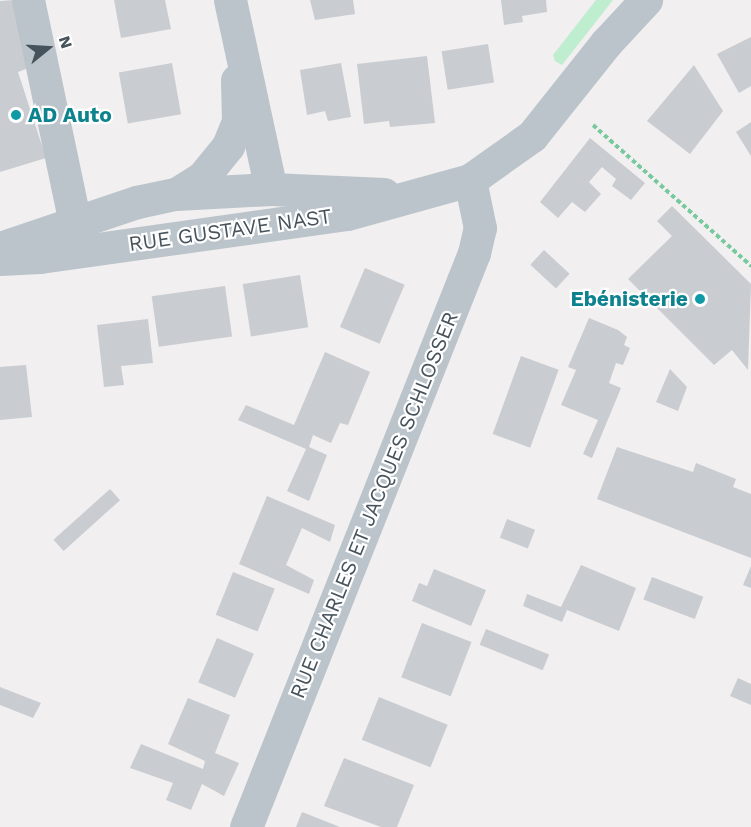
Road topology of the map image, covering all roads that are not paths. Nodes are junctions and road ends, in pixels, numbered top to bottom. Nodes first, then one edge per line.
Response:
1 (28, 0) edge
2 (646, 0) edge
3 (233, 15) edge
4 (470, 180) junction
5 (271, 189) junction
6 (176, 194) junction
7 (418, 196) junction
8 (75, 223) junction
9 (0, 248) edge
10 (40, 257) junction
11 (0, 259) edge
12 (246, 827) edge

1 - 8 street
2 - 4 street, RUE GUSTAVE NAST
3 - 5 street
3 - 6 street
4 - 7 street, RUE GUSTAVE NAST
4 - 12 street, RUE CHARLES ET JACQUES SCHLOSSER
5 - 6 street, RUE GUSTAVE NAST
5 - 7 street, RUE GUSTAVE NAST
5 - 10 street, RUE GUSTAVE NAST
6 - 8 street, RUE GUSTAVE NAST
7 - 10 street, RUE GUSTAVE NAST
8 - 9 street, RUE GUSTAVE NAST
10 - 11 street, RUE GUSTAVE NAST

